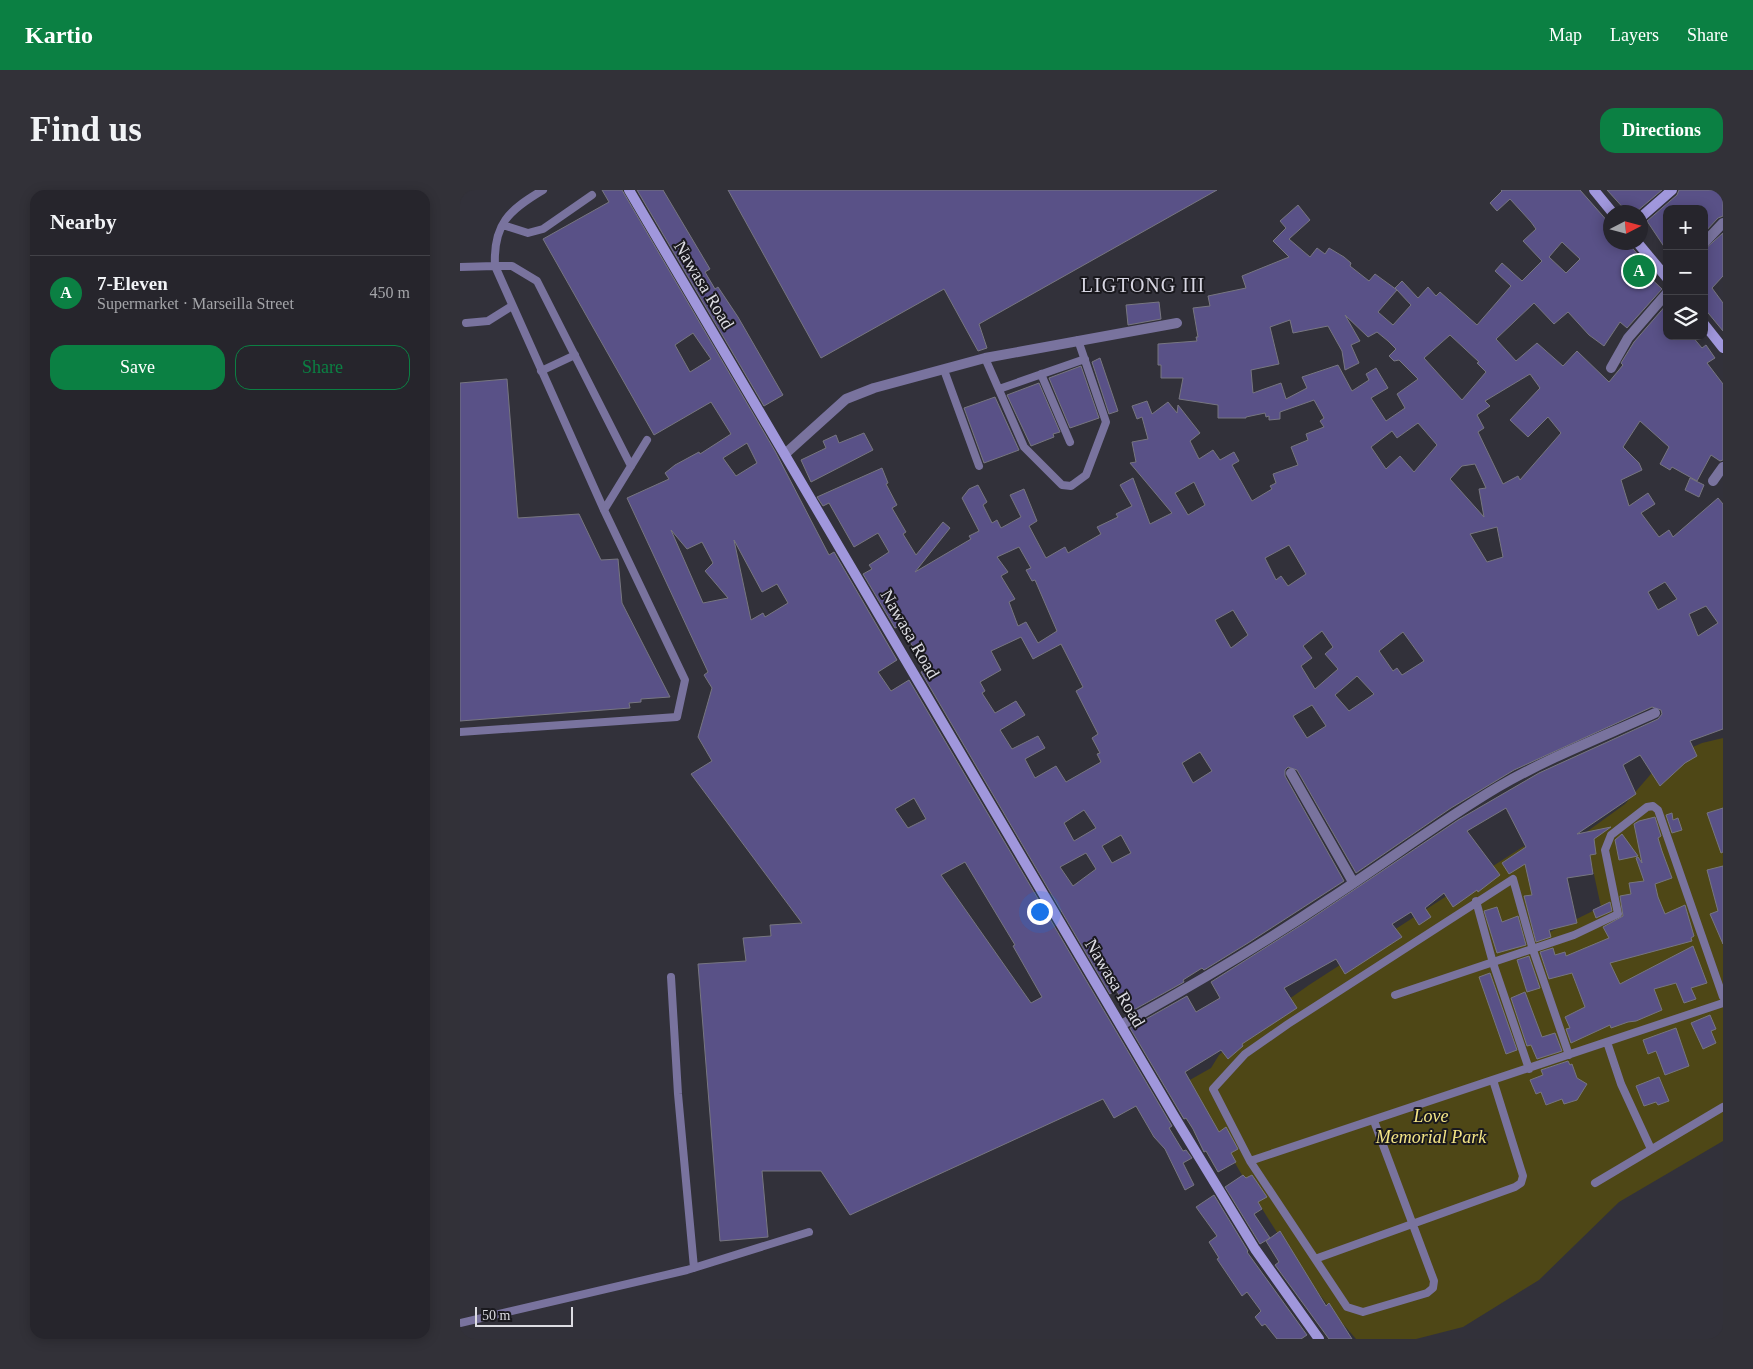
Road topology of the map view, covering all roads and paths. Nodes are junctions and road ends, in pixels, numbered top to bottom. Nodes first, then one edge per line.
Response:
1 (543, 190) edge
2 (629, 190) edge
3 (1594, 190) edge
4 (1672, 190) edge
5 (592, 195) dead end
6 (1606, 205) edge
7 (1648, 211) edge
8 (1723, 223) edge
9 (503, 225) junction
10 (1708, 239) edge
11 (1644, 250) edge
12 (495, 266) junction
13 (460, 267) edge
14 (1663, 273) edge
15 (1665, 295) edge
16 (512, 306) junction
17 (466, 323) dead end
18 (1177, 323) dead end
19 (1708, 329) edge
20 (1078, 340) junction
21 (1723, 348) edge
22 (574, 355) junction
23 (986, 358) junction
24 (1085, 359) junction
25 (1611, 368) dead end
26 (944, 370) junction
27 (541, 371) junction
28 (1042, 374) junction
29 (999, 389) junction
30 (647, 440) dead end
31 (1070, 442) dead end
32 (785, 454) junction
33 (631, 466) junction
34 (979, 466) dead end
35 (1723, 467) edge
36 (1713, 481) dead end
37 (604, 510) junction
38 (1655, 712) dead end
39 (460, 732) edge
40 (1291, 773) dead end
41 (1353, 882) junction
42 (1476, 901) junction
43 (1533, 950) junction
44 (1493, 963) junction
45 (671, 977) dead end
46 (1395, 995) dead end
47 (1722, 1001) edge
48 (1723, 1012) edge
49 (1121, 1025) junction
50 (1606, 1042) junction
51 (1569, 1055) junction
52 (1529, 1069) junction
53 (1493, 1080) junction
54 (1723, 1107) edge
55 (1374, 1121) junction
56 (1651, 1149) junction
57 (1250, 1160) junction
58 (1595, 1183) dead end
59 (1413, 1224) junction
60 (809, 1232) dead end
61 (1315, 1259) junction
62 (694, 1268) junction
63 (460, 1323) edge
64 (1319, 1339) edge

1 - 9 lane
2 - 32 street, Nawasa Road
3 - 6 street
4 - 7 street
5 - 9 lane
8 - 10 street
9 - 12 lane
11 - 14 street
12 - 13 lane
12 - 16 lane
12 - 22 lane
15 - 25 street
16 - 17 lane
16 - 27 lane
18 - 20 street
19 - 21 street
20 - 23 street
20 - 24 lane
22 - 27 lane
22 - 33 lane
23 - 26 street
23 - 29 lane
24 - 28 lane
24 - 29 lane
26 - 32 street
26 - 34 lane
27 - 37 lane
28 - 29 lane
28 - 31 lane
30 - 33 lane
32 - 49 street, Nawasa Road
33 - 37 lane
35 - 36 street
37 - 39 lane
38 - 41 street
40 - 41 street
41 - 49 street
42 - 43 lane
42 - 44 lane
42 - 57 lane
43 - 44 lane
43 - 47 lane
43 - 51 lane
44 - 46 lane
44 - 52 lane
45 - 62 lane
47 - 48 lane
47 - 50 lane
49 - 64 street, Nawasa Road
50 - 51 lane
50 - 56 lane
51 - 52 lane
52 - 53 lane
53 - 55 lane
53 - 59 lane
54 - 56 lane
55 - 57 lane
55 - 59 lane
56 - 58 lane
57 - 61 lane
59 - 61 lane
59 - 61 lane
60 - 62 lane
62 - 63 lane

